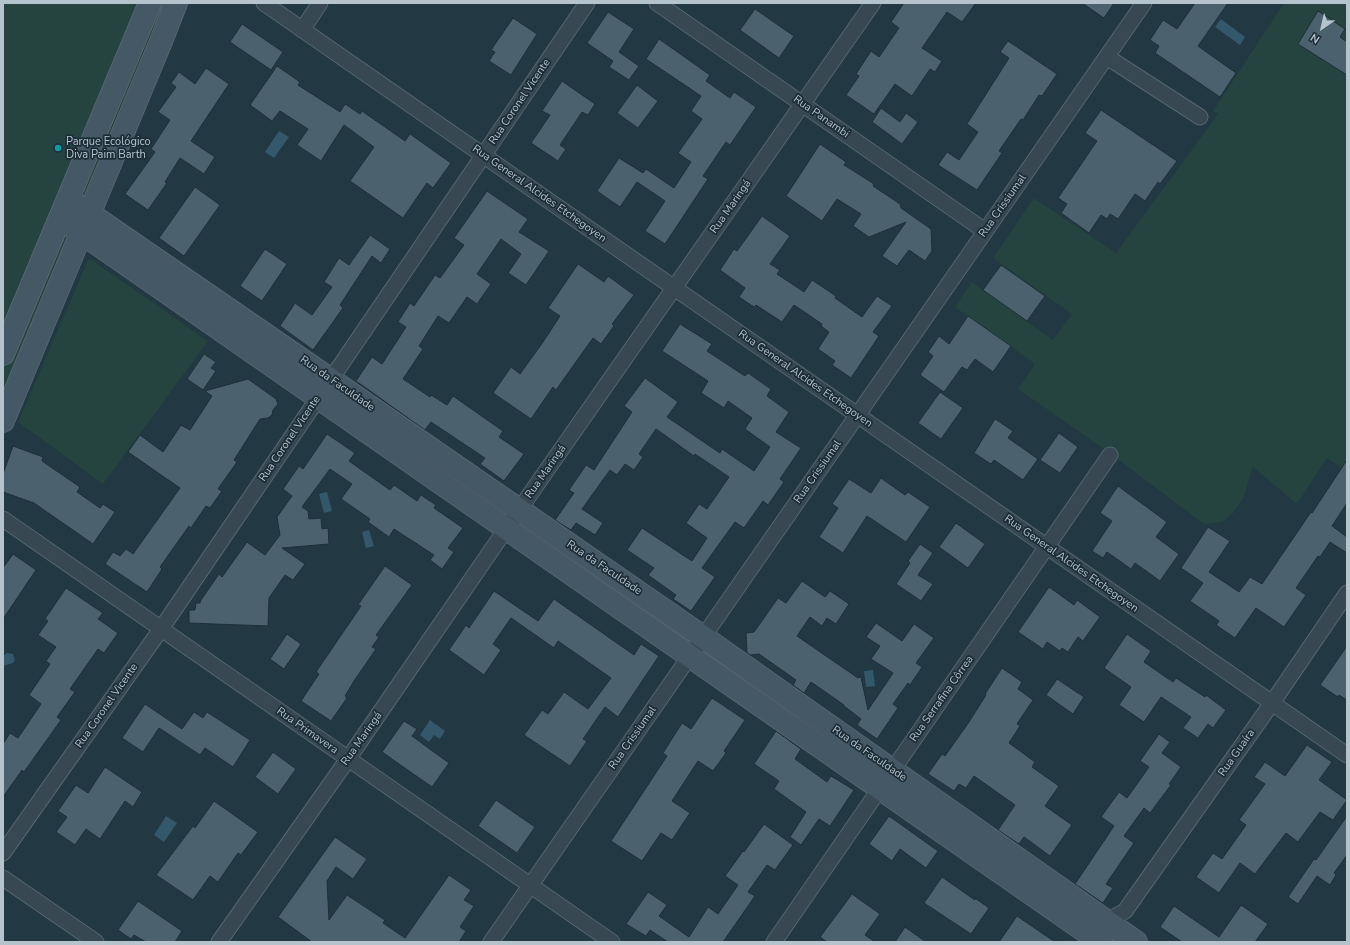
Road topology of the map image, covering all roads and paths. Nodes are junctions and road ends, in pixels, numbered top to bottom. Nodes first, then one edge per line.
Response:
1 (150, 3) edge
2 (176, 3) edge
3 (264, 3) edge
4 (320, 3) edge
5 (587, 3) edge
6 (657, 3) edge
7 (873, 3) edge
8 (1144, 3) edge
9 (302, 30) junction
10 (1107, 57) junction
11 (802, 104) junction
12 (1200, 117) dead end
13 (483, 156) junction
14 (64, 209) junction
15 (86, 224) junction
16 (985, 232) junction
17 (675, 288) junction
18 (3, 354) edge
19 (331, 380) junction
20 (318, 398) junction
21 (857, 415) junction
22 (3, 421) edge
23 (1110, 455) dead end
24 (519, 510) junction
25 (3, 519) edge
26 (507, 529) junction
27 (1047, 547) junction
28 (1347, 593) edge
29 (161, 629) junction
30 (703, 636) junction
31 (690, 656) junction
32 (1272, 703) junction
33 (1347, 755) edge
34 (348, 759) junction
35 (893, 771) junction
36 (880, 789) junction
37 (3, 853) edge
38 (3, 878) edge
39 (531, 885) junction
40 (1110, 937) edge
41 (96, 942) edge
42 (219, 942) edge
43 (492, 942) edge
44 (612, 942) edge
45 (774, 942) edge

1 - 14 street
2 - 15 street
3 - 9 street, Rua General Alcides Etchegoyen
4 - 9 street
5 - 13 street, Rua Coronel Vicente
6 - 11 street, Rua Panambi
7 - 11 street, Rua Maringá
8 - 10 street, Rua Crissiumal
9 - 13 street, Rua General Alcides Etchegoyen
10 - 12 street
10 - 16 street, Rua Crissiumal
11 - 16 street, Rua Panambi
11 - 17 street, Rua Maringá
13 - 17 street, Rua General Alcides Etchegoyen
13 - 19 street, Rua Coronel Vicente
14 - 15 street, Rua da Faculdade
14 - 18 street
15 - 19 street, Rua da Faculdade
15 - 20 street, Rua da Faculdade
15 - 22 street
16 - 21 street, Rua Crissiumal
17 - 21 street, Rua General Alcides Etchegoyen
17 - 24 street, Rua Maringá
19 - 20 street, Rua Coronel Vicente
19 - 24 street, Rua da Faculdade
20 - 26 street, Rua da Faculdade
20 - 29 street, Rua Coronel Vicente
21 - 27 street, Rua General Alcides Etchegoyen
21 - 30 street, Rua Crissiumal
23 - 27 street, Rua Serrafina Côrrea
24 - 26 street, Rua Maringá
24 - 30 street, Rua da Faculdade
25 - 29 street, Rua Primavera
26 - 31 street, Rua da Faculdade
26 - 34 street, Rua Maringá
27 - 32 street, Rua General Alcides Etchegoyen
27 - 35 street, Rua Serrafina Côrrea
28 - 32 street, Rua Guaíra
29 - 34 street, Rua Primavera
29 - 37 street, Rua Coronel Vicente
30 - 31 street, Rua Crissiumal
30 - 35 street, Rua da Faculdade
31 - 36 street, Rua da Faculdade
31 - 39 street, Rua Crissiumal
32 - 33 street, Rua General Alcides Etchegoyen
32 - 40 street, Rua Guaíra
34 - 39 street, Rua Primavera
34 - 42 street, Rua Maringá
35 - 36 street, Rua Serrafina Côrrea
35 - 40 street, Rua da Faculdade
36 - 40 street, Rua da Faculdade
36 - 45 street, Rua Serrafina Côrrea
38 - 41 street
39 - 43 street, Rua Crissiumal
39 - 44 street, Rua Primavera

